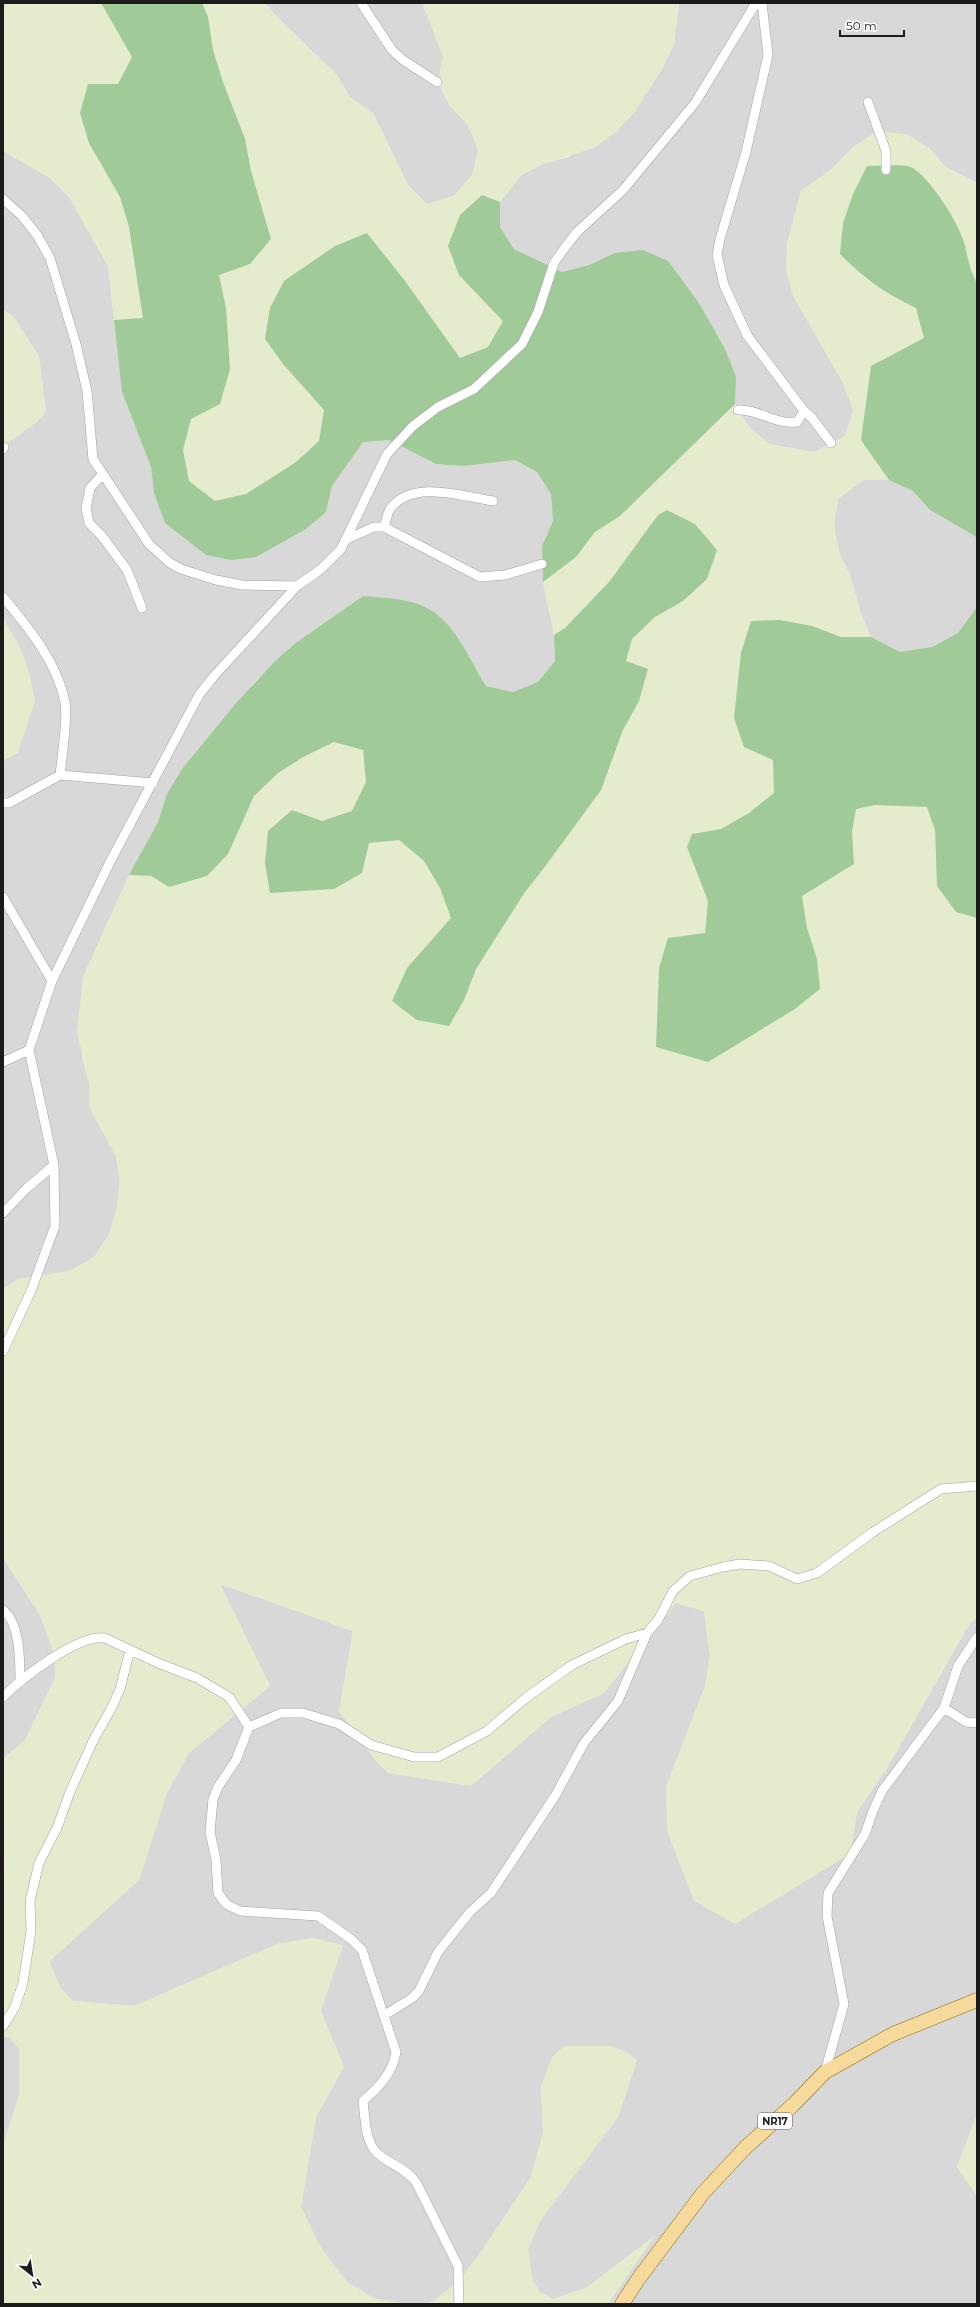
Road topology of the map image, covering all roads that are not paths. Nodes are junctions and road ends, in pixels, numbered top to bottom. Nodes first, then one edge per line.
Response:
1 (361, 3) edge
2 (756, 3) edge
3 (762, 3) edge
4 (437, 82) dead end
5 (868, 102) dead end
6 (886, 170) dead end
7 (3, 199) edge
8 (738, 410) dead end
9 (804, 411) junction
10 (831, 443) dead end
11 (103, 474) junction
12 (493, 501) dead end
13 (384, 527) junction
14 (345, 540) junction
15 (542, 564) dead end
16 (297, 586) junction
17 (3, 597) edge
18 (142, 608) dead end
19 (60, 775) junction
20 (153, 783) junction
21 (3, 803) edge
22 (3, 897) edge
23 (52, 980) junction
24 (29, 1050) junction
25 (3, 1062) edge
26 (54, 1165) junction
27 (3, 1213) edge
28 (3, 1351) edge
29 (977, 1486) edge
30 (3, 1610) edge
31 (647, 1633) junction
32 (977, 1637) edge
33 (130, 1650) junction
34 (20, 1681) junction
35 (3, 1697) edge
36 (944, 1708) junction
37 (977, 1723) edge
38 (249, 1727) junction
39 (977, 2000) edge
40 (385, 2015) junction
41 (3, 2026) edge
42 (825, 2072) junction
43 (459, 2304) edge
44 (622, 2304) edge

1 - 4 street
2 - 14 street
3 - 9 street
5 - 6 street
7 - 11 street
8 - 9 street
9 - 10 street
11 - 16 street
11 - 18 street
12 - 13 street
13 - 14 street
13 - 15 street
14 - 16 street
16 - 20 street
17 - 19 street
19 - 20 street
19 - 21 street
20 - 23 street
22 - 23 street
23 - 24 street
24 - 25 street
24 - 26 street
26 - 27 street
26 - 28 street
29 - 31 street
30 - 34 street
31 - 38 street
31 - 40 street
32 - 36 street
33 - 34 street
33 - 38 street
33 - 41 street
34 - 35 street
36 - 37 street
36 - 42 street
38 - 40 street
39 - 42 main road, NR17
40 - 43 street
42 - 44 main road, NR17

